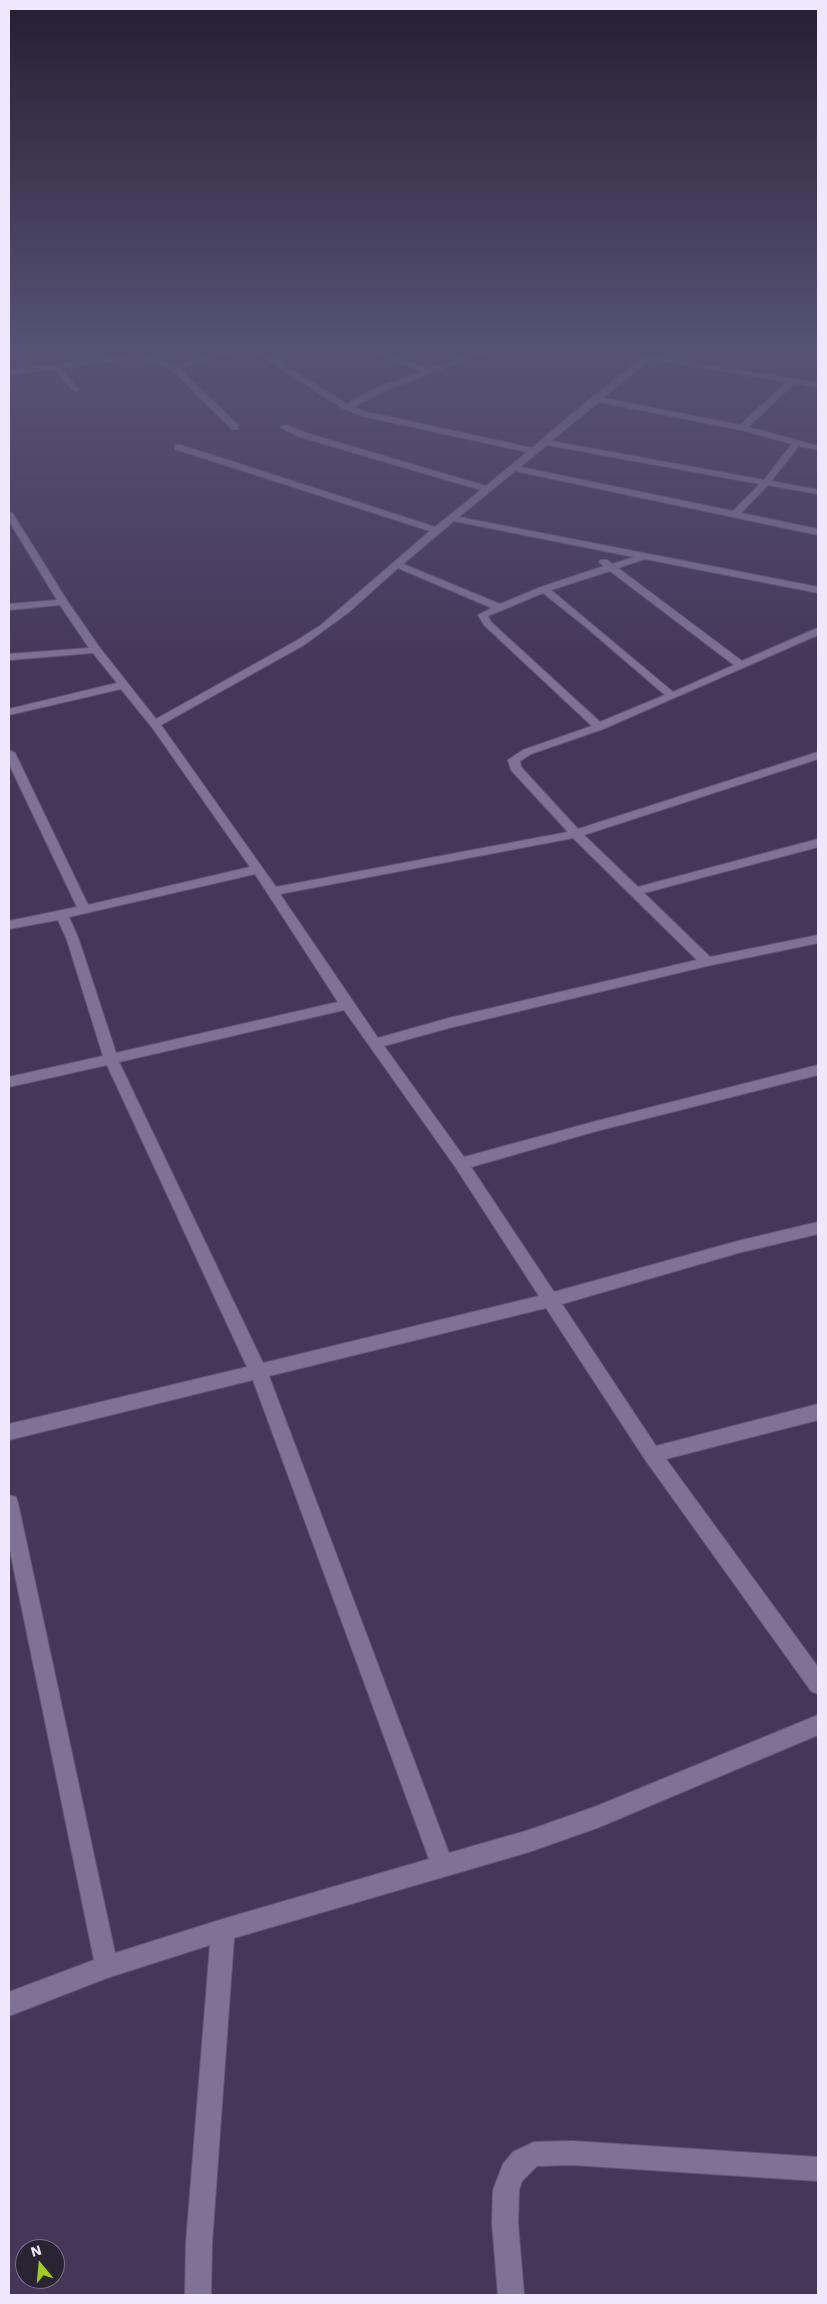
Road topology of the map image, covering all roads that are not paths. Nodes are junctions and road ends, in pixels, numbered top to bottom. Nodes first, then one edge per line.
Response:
1 (211, 458) edge
2 (380, 458) edge
3 (525, 458) edge
4 (631, 458) edge
5 (785, 458) edge
6 (513, 468) junction
7 (766, 482) junction
8 (486, 489) junction
9 (818, 492) edge
10 (9, 514) edge
11 (735, 514) junction
12 (452, 518) junction
13 (436, 530) junction
14 (818, 532) edge
15 (584, 545) junction
16 (644, 556) junction
17 (396, 564) junction
18 (610, 568) junction
19 (544, 589) junction
20 (818, 590) edge
21 (63, 602) junction
22 (9, 607) edge
23 (498, 607) junction
24 (818, 631) edge
25 (96, 650) junction
26 (9, 657) edge
27 (741, 665) junction
28 (123, 685) junction
29 (672, 696) junction
30 (9, 712) edge
31 (155, 724) junction
32 (599, 727) junction
33 (9, 753) edge
34 (818, 755) edge
35 (576, 834) junction
36 (818, 844) edge
37 (258, 869) junction
38 (273, 892) junction
39 (635, 892) junction
40 (84, 909) junction
41 (62, 915) junction
42 (9, 925) edge
43 (818, 939) edge
44 (707, 962) junction
45 (347, 1004) junction
46 (377, 1043) junction
47 (110, 1057) junction
48 (818, 1070) edge
49 (9, 1082) edge
50 (461, 1164) junction
51 (818, 1228) edge
52 (551, 1300) junction
53 (258, 1372) junction
54 (818, 1412) edge
55 (9, 1432) edge
56 (652, 1455) junction
57 (9, 1503) edge
58 (818, 1683) edge
59 (818, 1725) edge
60 (442, 1865) junction
61 (223, 1930) junction
62 (107, 1967) junction
63 (9, 2004) edge
64 (818, 2169) edge
65 (198, 2295) edge
66 (511, 2295) edge

1 - 13 street
2 - 8 street
3 - 6 street
4 - 7 street
5 - 7 street
6 - 8 street
6 - 11 street
7 - 9 street
7 - 11 street
8 - 12 street
10 - 21 street
11 - 14 street
12 - 13 street
12 - 15 street
13 - 17 street
15 - 16 street
15 - 18 street
16 - 18 street
16 - 20 street
17 - 23 street
17 - 31 street
18 - 19 street
18 - 27 street
19 - 23 street
19 - 29 street
21 - 22 street
21 - 25 street
23 - 32 street
24 - 27 street
25 - 26 street
25 - 28 street
27 - 29 street
28 - 30 street
28 - 31 street
29 - 32 street
31 - 37 street
32 - 35 street
33 - 40 street
34 - 35 street
35 - 38 street
35 - 39 street
36 - 39 street
37 - 38 street
37 - 40 street
38 - 45 street
39 - 44 street
40 - 41 street
41 - 42 street
41 - 47 street
43 - 44 street
44 - 46 street
45 - 46 street
45 - 47 street
46 - 50 street
47 - 49 street
47 - 53 street
48 - 50 street
50 - 52 street
51 - 52 street
52 - 53 street
52 - 56 street
53 - 55 street
53 - 60 street
54 - 56 street
56 - 58 street
57 - 62 street
59 - 60 street
60 - 61 street
61 - 62 street
61 - 65 street
62 - 63 street
64 - 66 street

